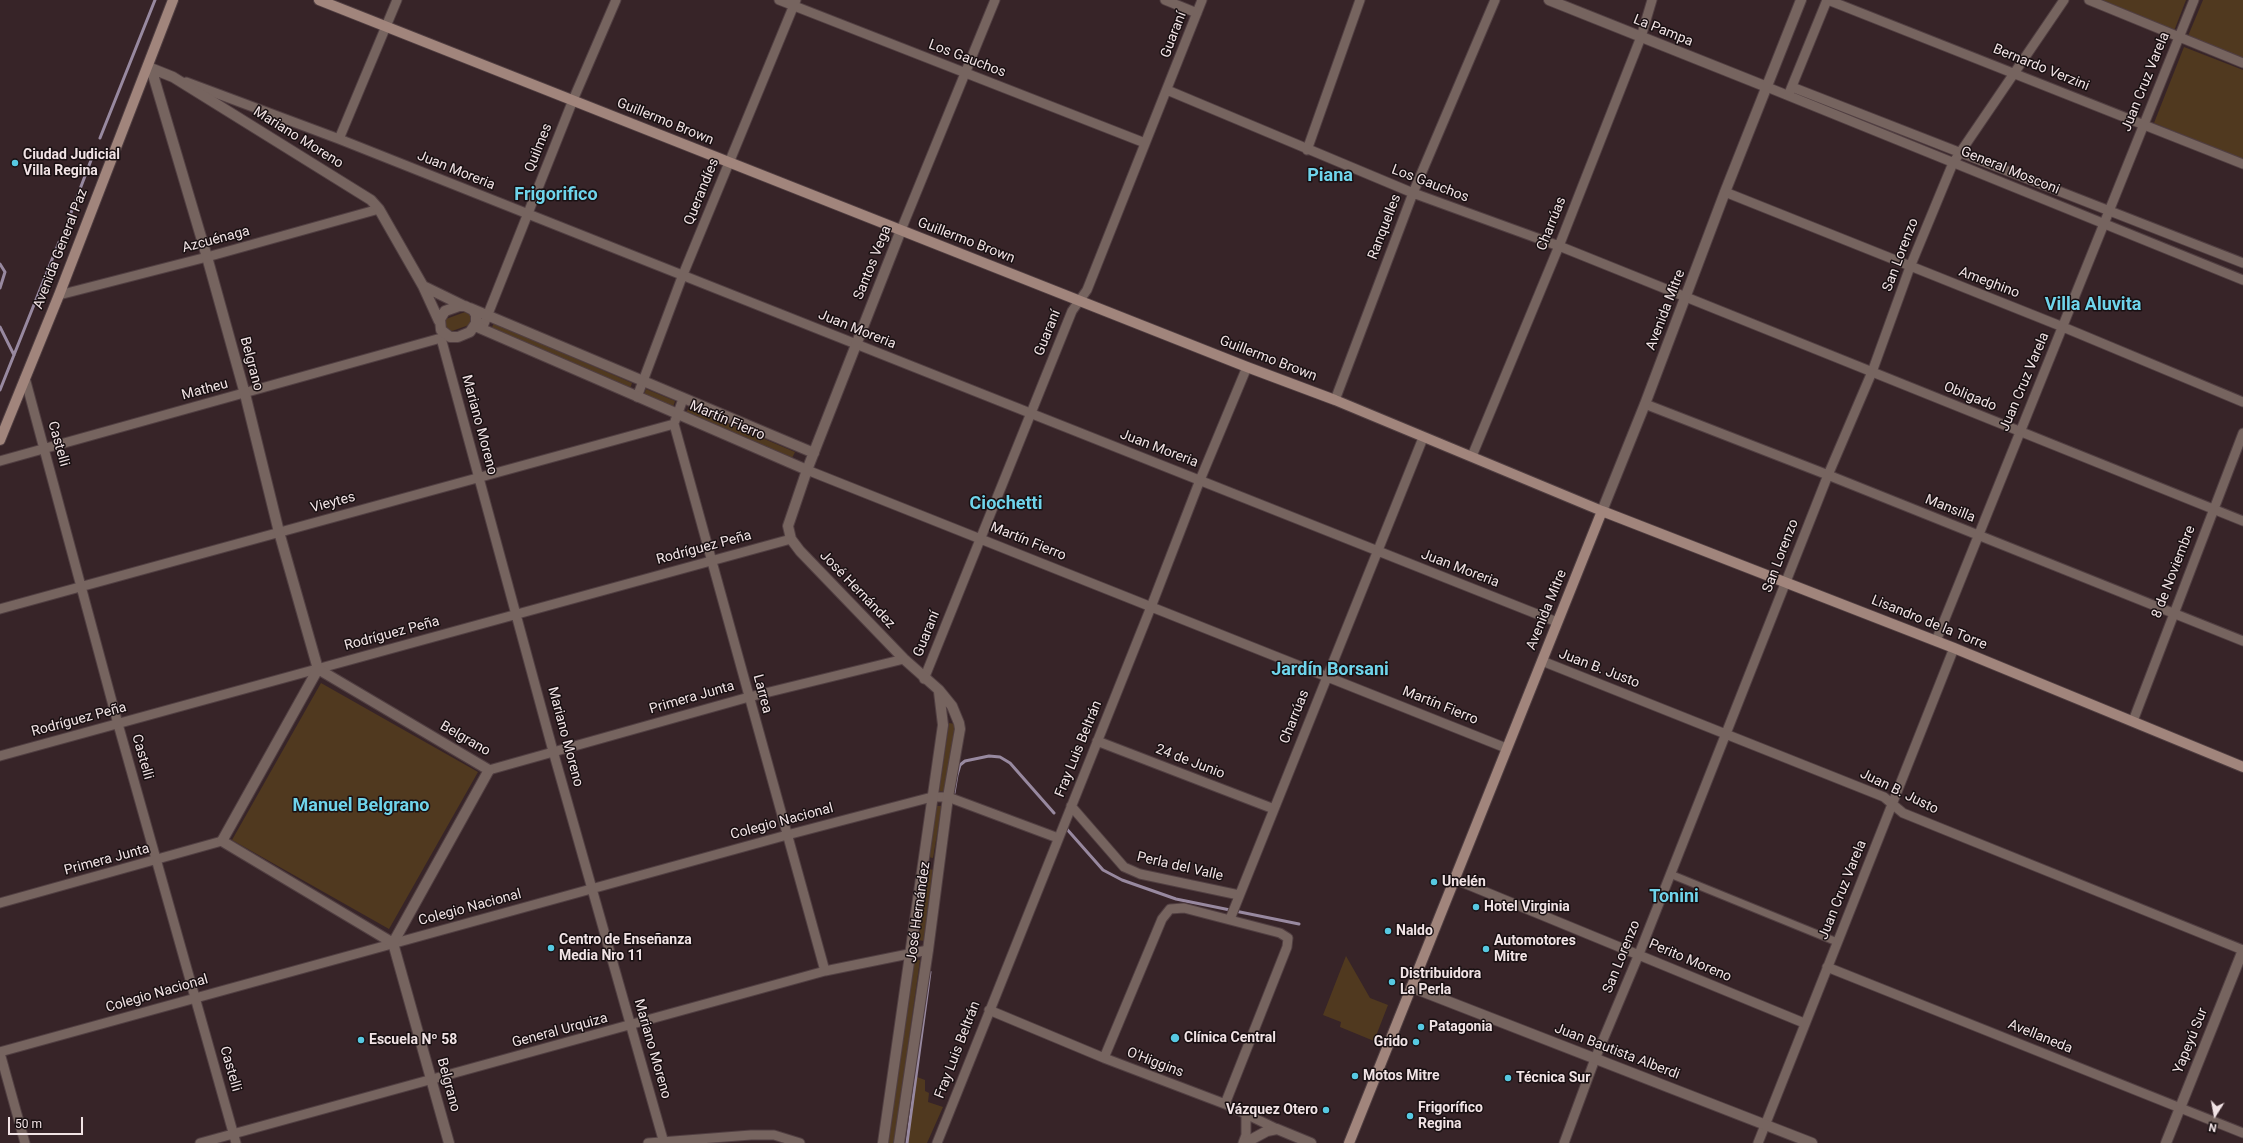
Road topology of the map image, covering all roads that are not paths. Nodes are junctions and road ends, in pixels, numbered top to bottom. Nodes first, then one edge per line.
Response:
1 (173, 0) edge
2 (319, 0) edge
3 (397, 0) edge
4 (616, 0) edge
5 (779, 0) edge
6 (995, 0) edge
7 (1166, 0) edge
8 (1202, 0) edge
9 (1360, 0) edge
10 (1495, 0) edge
11 (1549, 0) edge
12 (1652, 0) edge
13 (1801, 0) edge
14 (1827, 0) edge
15 (2064, 0) edge
16 (2089, 0) edge
17 (2194, 0) edge
18 (795, 3) edge
19 (1197, 13) junction
20 (386, 26) junction
21 (1641, 37) junction
22 (2179, 38) junction
23 (2243, 63) edge
24 (149, 67) junction
25 (2014, 72) junction
26 (965, 73) junction
27 (173, 77) junction
28 (1767, 87) junction
29 (1792, 87) junction
30 (1167, 90) junction
31 (1788, 97) junction
32 (573, 100) junction
33 (2144, 125) junction
34 (339, 139) junction
35 (1145, 143) junction
36 (1307, 150) junction
37 (1960, 151) junction
38 (729, 162) junction
39 (1953, 162) junction
40 (2243, 164) edge
41 (1725, 192) junction
42 (1413, 193) junction
43 (379, 209) junction
44 (2110, 210) junction
45 (527, 214) junction
46 (2104, 224) junction
47 (902, 230) junction
48 (1559, 246) junction
49 (207, 257) junction
50 (2243, 263) edge
51 (1910, 267) junction
52 (682, 276) junction
53 (2243, 280) edge
54 (423, 286) junction
55 (59, 295) junction
56 (1686, 299) junction
57 (1080, 300) junction
58 (468, 307) junction
59 (487, 315) junction
60 (439, 321) junction
61 (2063, 327) junction
62 (479, 328) junction
63 (442, 336) junction
64 (856, 345) junction
65 (1247, 367) junction
66 (1872, 372) junction
67 (25, 378) junction
68 (642, 382) junction
69 (245, 394) junction
70 (637, 397) junction
71 (683, 399) junction
72 (1335, 400) junction
73 (2243, 402) edge
74 (1645, 404) junction
75 (1031, 414) junction
76 (676, 419) junction
77 (2019, 432) junction
78 (2243, 433) edge
79 (1423, 438) junction
80 (0, 440) edge
81 (45, 449) junction
82 (814, 453) junction
83 (1472, 456) junction
84 (0, 462) edge
85 (807, 470) junction
86 (1828, 475) junction
87 (479, 478) junction
88 (1200, 480) junction
89 (2213, 509) junction
90 (1602, 511) junction
91 (2243, 521) edge
92 (279, 532) junction
93 (1978, 536) junction
94 (980, 538) junction
95 (791, 539) junction
96 (1378, 552) junction
97 (712, 560) junction
98 (1786, 582) junction
99 (82, 587) junction
100 (1151, 607) junction
101 (0, 610) edge
102 (2174, 613) junction
103 (517, 614) junction
104 (1557, 622) junction
105 (1936, 641) junction
106 (2243, 641) edge
107 (1954, 648) junction
108 (904, 659) junction
109 (1542, 661) junction
110 (318, 669) junction
111 (1327, 676) junction
112 (924, 679) junction
113 (939, 690) junction
114 (748, 697) junction
115 (2133, 721) junction
116 (118, 724) junction
117 (1725, 733) junction
118 (1097, 741) junction
119 (1506, 748) junction
120 (554, 751) junction
121 (0, 756) edge
122 (2243, 767) edge
123 (489, 770) junction
124 (932, 797) junction
125 (948, 797) junction
126 (1894, 805) junction
127 (1071, 806) junction
128 (1274, 809) junction
129 (787, 835) junction
130 (1058, 838) junction
131 (222, 842) junction
132 (157, 861) junction
133 (922, 861) junction
134 (940, 864) junction
135 (1670, 874) junction
136 (1454, 879) junction
137 (592, 890) junction
138 (1238, 899) junction
139 (0, 903) edge
140 (1230, 919) junction
141 (1837, 942) junction
142 (393, 943) junction
143 (928, 950) junction
144 (2243, 950) edge
145 (911, 954) junction
146 (1639, 954) junction
147 (1827, 967) junction
148 (825, 972) junction
149 (1411, 987) junction
150 (196, 997) junction
151 (989, 1010) junction
152 (1804, 1023) junction
153 (630, 1026) junction
154 (0, 1053) edge
155 (1104, 1058) junction
156 (1595, 1059) junction
157 (432, 1079) junction
158 (1225, 1104) junction
159 (2180, 1107) junction
160 (1246, 1114) junction
161 (1766, 1125) junction
162 (1277, 1129) junction
163 (2243, 1133) edge
164 (233, 1134) junction
165 (663, 1142) edge
166 (25, 1143) edge
167 (200, 1143) edge
168 (236, 1143) edge
169 (449, 1143) edge
170 (648, 1143) edge
171 (800, 1143) edge
172 (883, 1143) edge
173 (898, 1143) edge
174 (938, 1143) edge
175 (1244, 1143) edge
176 (1311, 1143) edge
177 (1349, 1143) edge
178 (1564, 1143) edge
179 (1758, 1143) edge
180 (1812, 1143) edge
181 (2166, 1143) edge

1 - 24 main road, Avenida General Paz
2 - 20 main road, Guillermo Brown
3 - 20 street
4 - 32 street, Quilmes
5 - 18 street, Los Gauchos
6 - 26 street, Santos Vega
7 - 19 street
8 - 19 street, Guaraní
9 - 36 street
10 - 42 street, Ranquelles
11 - 21 street, La Pampa
12 - 21 street, Charrúas
13 - 28 street, Avenida Mitre
14 - 25 street, Bernardo Verzini
14 - 29 street
15 - 25 street, San Lorenzo
16 - 22 street
17 - 22 street, Juan Cruz Varela
18 - 26 street, Los Gauchos
18 - 38 street, Querandíes
19 - 30 street, Guaraní
20 - 32 main road, Guillermo Brown
20 - 34 street
21 - 28 street, La Pampa
21 - 48 street, Charrúas
22 - 23 street
22 - 33 street, Juan Cruz Varela
24 - 27 street, Juan Moreria
24 - 49 street, Belgrano
24 - 55 main road, Avenida General Paz
25 - 33 street, Bernardo Verzini
25 - 37 street, San Lorenzo
26 - 35 street, Los Gauchos
26 - 47 street, Santos Vega
27 - 34 street, Juan Moreria
27 - 43 street, Mariano Moreno
28 - 31 street, General Mosconi
28 - 41 street, Avenida Mitre
29 - 31 street
29 - 37 street, General Mosconi
30 - 35 street, Guaraní
30 - 36 street, Los Gauchos
31 - 39 street, General Mosconi
32 - 38 main road, Guillermo Brown
32 - 45 street, Quilmes
33 - 40 street, Bernardo Verzini
33 - 44 street, Juan Cruz Varela
34 - 45 street, Juan Moreria
35 - 57 street, Guaraní
36 - 42 street, Los Gauchos
37 - 39 street, San Lorenzo
37 - 44 street, General Mosconi
38 - 47 main road, Guillermo Brown
38 - 52 street, Querandíes
39 - 46 street, General Mosconi
39 - 51 street, San Lorenzo
41 - 51 street, Ameghino
41 - 56 street, Avenida Mitre
42 - 48 street, Los Gauchos
42 - 72 street, Ranquelles
43 - 49 street, Azcuénaga
43 - 54 street, Mariano Moreno
44 - 46 street, Juan Cruz Varela
44 - 50 street, General Mosconi
45 - 52 street, Juan Moreria
45 - 59 street, Quilmes
46 - 53 street, General Mosconi
46 - 61 street, Juan Cruz Varela
47 - 57 main road, Guillermo Brown
47 - 64 street, Santos Vega
48 - 56 street, Los Gauchos
48 - 83 street, Charrúas
49 - 55 street, Azcuénaga
49 - 69 street, Belgrano
51 - 61 street, Ameghino
51 - 66 street, San Lorenzo
52 - 64 street, Juan Moreria
52 - 68 street, Querandíes
54 - 58 street, Martín Fierro
54 - 60 street, Mariano Moreno
55 - 67 main road, Avenida General Paz
56 - 66 street, Obligado
56 - 74 street, Avenida Mitre
57 - 65 main road, Guillermo Brown
57 - 75 street, Guaraní
58 - 59 street, Martín Fierro
58 - 60 street
58 - 62 street
59 - 62 street, Quilmes
59 - 68 street, Martín Fierro
60 - 63 street
61 - 73 street, Ameghino
61 - 77 street, Juan Cruz Varela
62 - 63 street
62 - 70 street, Martín Fierro
63 - 69 street, Matheu
63 - 87 street, Mariano Moreno
64 - 75 street, Juan Moreria
64 - 82 street, Santos Vega
65 - 72 main road, Guillermo Brown
65 - 88 street, Fray Luis Beltrán
66 - 77 street, Obligado
66 - 86 street, San Lorenzo
67 - 80 main road, Avenida General Paz
67 - 81 street, Castelli
68 - 70 street, Querandíes
68 - 71 street, Martín Fierro
69 - 81 street, Matheu
69 - 92 street, Belgrano
70 - 76 street, Martín Fierro
71 - 76 street
71 - 82 street, Martín Fierro
72 - 79 main road, Guillermo Brown
74 - 86 street, Mansilla
74 - 90 street, Avenida Mitre
75 - 88 street, Juan Moreria
75 - 94 street, Guaraní
76 - 85 street, Martín Fierro
76 - 87 street, Vieytes
76 - 97 street, Larrea
77 - 89 street, Obligado
77 - 93 street, Juan Cruz Varela
78 - 89 street, 8 de Noviembre
79 - 83 main road, Guillermo Brown
79 - 96 street, Charrúas
81 - 84 street, Matheu
81 - 99 street, Castelli
82 - 85 street, Santos Vega
83 - 90 main road, Guillermo Brown
85 - 94 street, Martín Fierro
85 - 95 street, Santos Vega
86 - 93 street, Mansilla
86 - 98 street, San Lorenzo
87 - 92 street, Vieytes
87 - 103 street, Mariano Moreno
88 - 96 street, Juan Moreria
88 - 100 street, Fray Luis Beltrán
89 - 91 street, Obligado
89 - 102 street, 8 de Noviembre
90 - 98 main road, Lisandro de la Torre
90 - 104 main road, Avenida Mitre
92 - 99 street, Vieytes
92 - 110 street, Belgrano
93 - 102 street, Mansilla
93 - 105 street, Juan Cruz Varela
94 - 100 street, Martín Fierro
94 - 112 street, Guaraní
95 - 97 street, Rodríguez Peña
95 - 108 street, José Hernández
96 - 104 street, Juan Moreria
96 - 111 street, Charrúas
97 - 103 street, Rodríguez Peña
97 - 114 street, Larrea
98 - 105 main road, Lisandro de la Torre
98 - 117 street, San Lorenzo
99 - 101 street, Vieytes
99 - 116 street, Castelli
100 - 111 street, Martín Fierro
100 - 118 street, Fray Luis Beltrán
102 - 106 street, Mansilla
102 - 115 street, 8 de Noviembre
103 - 110 street, Rodríguez Peña
103 - 120 street, Mariano Moreno
104 - 109 main road, Avenida Mitre
105 - 107 main road, Lisandro de la Torre
107 - 115 main road, Lisandro de la Torre
107 - 126 street, Juan Cruz Varela
108 - 112 street, José Hernández
108 - 114 street, Primera Junta
109 - 117 street, Juan B. Justo
109 - 119 main road, Avenida Mitre
110 - 116 street, Rodríguez Peña
110 - 123 street, Belgrano
110 - 131 street
111 - 119 street, Martín Fierro
111 - 128 street, Charrúas
112 - 113 street, José Hernández
113 - 124 street, José Hernández
113 - 125 street, José Hernández
114 - 120 street, Primera Junta
114 - 129 street, Larrea
115 - 122 main road, Lisandro de la Torre
116 - 121 street, Rodríguez Peña
116 - 132 street, Castelli
117 - 126 street, Juan B. Justo
117 - 135 street, San Lorenzo
118 - 127 street, Fray Luis Beltrán
118 - 128 street, 24 de Junio
119 - 136 main road, Avenida Mitre
120 - 123 street, Primera Junta
120 - 137 street, Mariano Moreno
123 - 142 street, Belgrano
124 - 125 street, Colegio Nacional
124 - 129 street, Colegio Nacional
124 - 133 street, José Hernández
125 - 130 street
125 - 134 street, José Hernández
126 - 141 street, Juan Cruz Varela
126 - 144 street, Juan B. Justo
127 - 130 street, Fray Luis Beltrán
127 - 138 street, Perla del Valle
128 - 138 street, Charrúas
129 - 137 street, Colegio Nacional
129 - 148 street, Larrea
130 - 151 street, Fray Luis Beltrán
131 - 132 street, Primera Junta
131 - 142 street
132 - 139 street, Primera Junta
132 - 150 street, Castelli
133 - 134 street
133 - 145 street, José Hernández
134 - 143 street, José Hernández
135 - 141 street
135 - 146 street, San Lorenzo
136 - 146 street, Perito Moreno
136 - 149 main road, Avenida Mitre
137 - 142 street, Colegio Nacional
137 - 153 street, Mariano Moreno
138 - 140 street, Charrúas
140 - 155 street
140 - 158 street
141 - 147 street, Juan Cruz Varela
142 - 150 street, Colegio Nacional
142 - 157 street, Belgrano
143 - 145 street, General Urquiza
143 - 173 street, José Hernández
144 - 159 street, Yapeyú Sur
145 - 148 street, General Urquiza
145 - 172 street, José Hernández
146 - 152 street, Perito Moreno
146 - 156 street, San Lorenzo
147 - 152 street, Juan Cruz Varela
147 - 159 street, Avellaneda
148 - 153 street, General Urquiza
149 - 156 street, Juan Bautista Alberdi
149 - 177 main road, Avenida Mitre
150 - 154 street, Colegio Nacional
150 - 164 street, Castelli
151 - 155 street, O'Higgins
151 - 174 street, Fray Luis Beltrán
152 - 161 street, Juan Cruz Varela
153 - 157 street, General Urquiza
153 - 165 street, Mariano Moreno
154 - 166 street
155 - 158 street, O'Higgins
156 - 161 street, Juan Bautista Alberdi
156 - 178 street, San Lorenzo
157 - 164 street, General Urquiza
157 - 169 street, Belgrano
158 - 160 street, O'Higgins
159 - 163 street, Avellaneda
159 - 181 street, Yapeyú Sur
160 - 162 street, O'Higgins
160 - 175 street
161 - 179 street, Juan Cruz Varela
161 - 180 street, Juan Bautista Alberdi
162 - 175 street
162 - 176 street, O'Higgins
164 - 167 street, General Urquiza
164 - 168 street, Castelli
165 - 170 street
165 - 171 street

